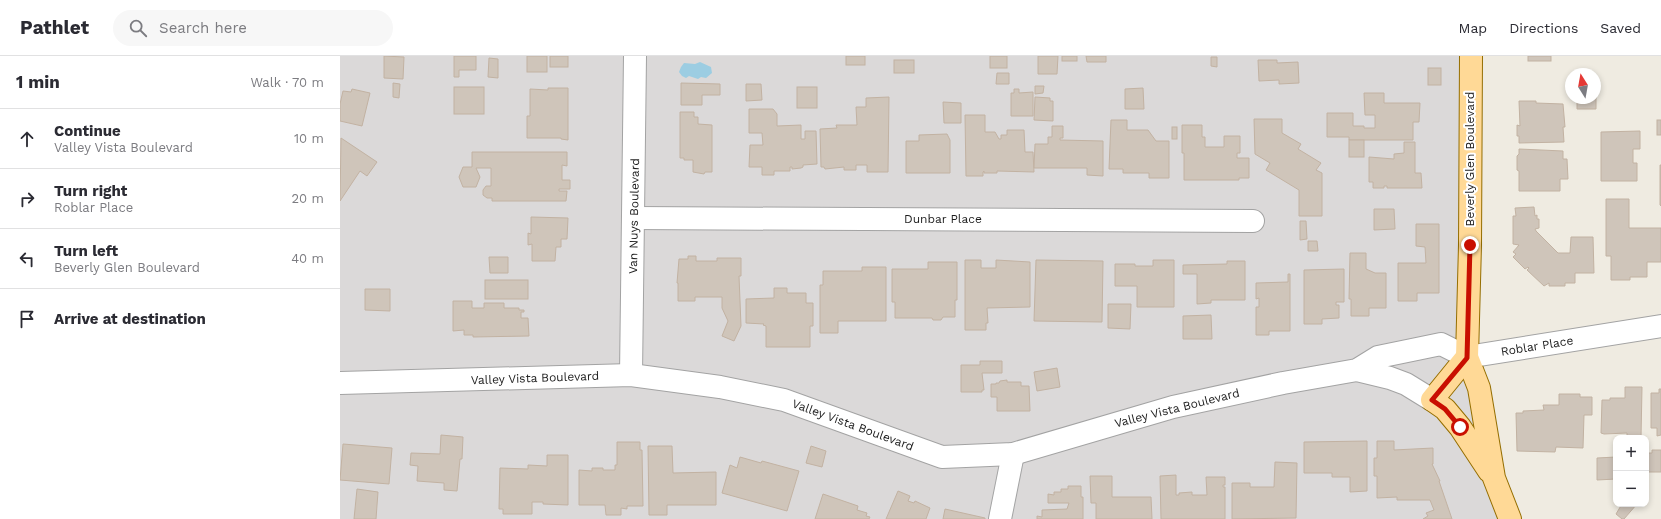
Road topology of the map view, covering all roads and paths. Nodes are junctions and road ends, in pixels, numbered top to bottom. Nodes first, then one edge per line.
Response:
1 (636, 56) edge
2 (1471, 56) edge
3 (634, 218) junction
4 (1253, 221) dead end
5 (1661, 326) edge
6 (1467, 358) junction
7 (1357, 370) junction
8 (631, 376) junction
9 (340, 383) edge
10 (1432, 400) junction
11 (1013, 454) junction
12 (1494, 478) junction
13 (1000, 519) edge
14 (1510, 519) edge

1 - 3 street, Van Nuys Boulevard
2 - 6 main road, Beverly Glen Boulevard
3 - 4 street, Dunbar Place
3 - 8 street, Van Nuys Boulevard
5 - 6 street, Roblar Place
6 - 7 street, Valley Vista Boulevard
6 - 10 main road
6 - 12 main road, Beverly Glen Boulevard
7 - 10 street, Valley Vista Boulevard
7 - 11 street, Valley Vista Boulevard
8 - 9 street, Valley Vista Boulevard
8 - 11 street, Valley Vista Boulevard
10 - 12 main road, Valley Vista Boulevard
11 - 13 street
12 - 14 main road, Beverly Glen Boulevard

